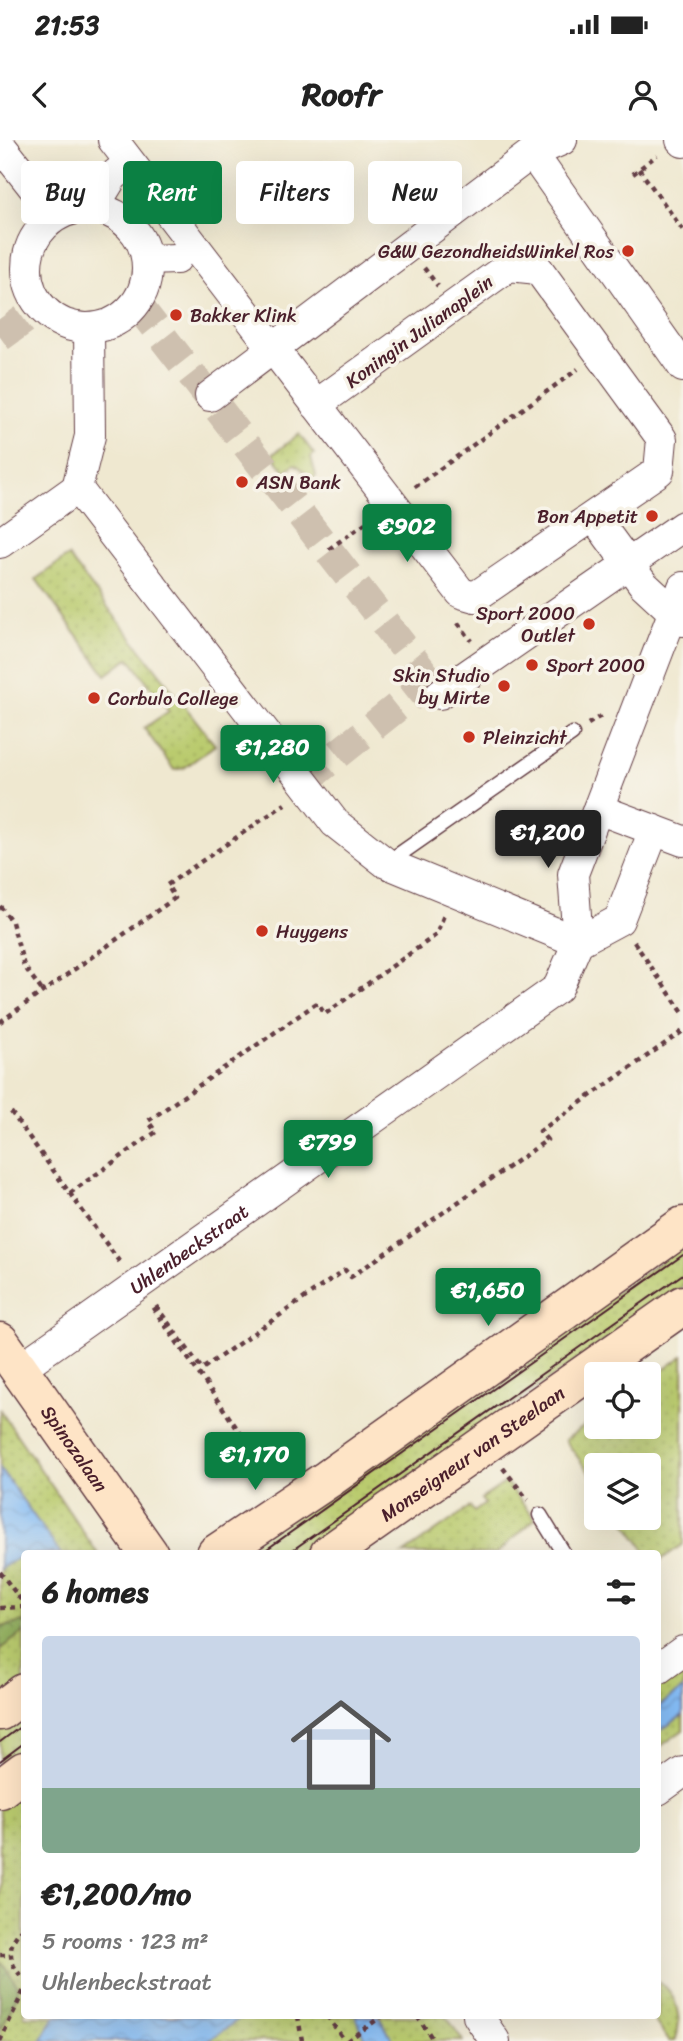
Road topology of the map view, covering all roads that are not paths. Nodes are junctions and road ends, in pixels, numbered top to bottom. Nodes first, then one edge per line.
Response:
1 (562, 140) edge
2 (0, 145) edge
3 (122, 151) edge
4 (532, 153) junction
5 (21, 172) edge
6 (109, 183) edge
7 (109, 212) edge
8 (45, 224) edge
9 (89, 328) junction
10 (263, 356) junction
11 (683, 367) edge
12 (210, 396) dead end
13 (316, 405) junction
14 (77, 488) junction
15 (594, 517) junction
16 (683, 526) edge
17 (0, 542) edge
18 (628, 564) junction
19 (679, 607) edge
20 (440, 694) tunnel mouth
21 (572, 734) dead end
22 (598, 809) junction
23 (654, 830) junction
24 (683, 841) edge
25 (386, 863) junction
26 (578, 942) junction
27 (683, 1226) edge
28 (683, 1305) edge
29 (9, 1355) edge
30 (540, 1515) road end
31 (146, 1550) edge
32 (222, 1550) edge
33 (335, 1550) edge
34 (562, 1550) edge
35 (683, 1651) edge
36 (661, 1667) edge
37 (21, 1695) edge
38 (0, 1711) edge
39 (683, 1772) edge
40 (21, 1773) edge
41 (661, 1788) edge
42 (0, 1789) edge
43 (480, 2019) edge
44 (495, 2041) edge

1 - 4 street
2 - 5 street
3 - 6 street
3 - 10 street, Koningin Julianaplein
4 - 10 street
4 - 11 street
7 - 9 street
8 - 9 street
9 - 14 street
10 - 12 street
10 - 13 street, Koningin Julianaplein
13 - 15 street, Koningin Julianaplein
13 - 15 street, Koningin Julianaplein
14 - 17 street
14 - 25 street
15 - 18 street
16 - 18 street
18 - 19 street
18 - 20 street
19 - 22 street, Uhlenbeckstraat
21 - 25 lane
22 - 23 street
22 - 26 street, Uhlenbeckstraat
23 - 24 street
23 - 26 street
25 - 26 street
26 - 29 street, Uhlenbeckstraat
27 - 32 main road
28 - 33 main road, Monseigneur van Steelaan
29 - 31 main road, Spinozalaan
30 - 34 lane
35 - 36 street
37 - 38 main road
39 - 41 street
40 - 42 main road
43 - 44 street

